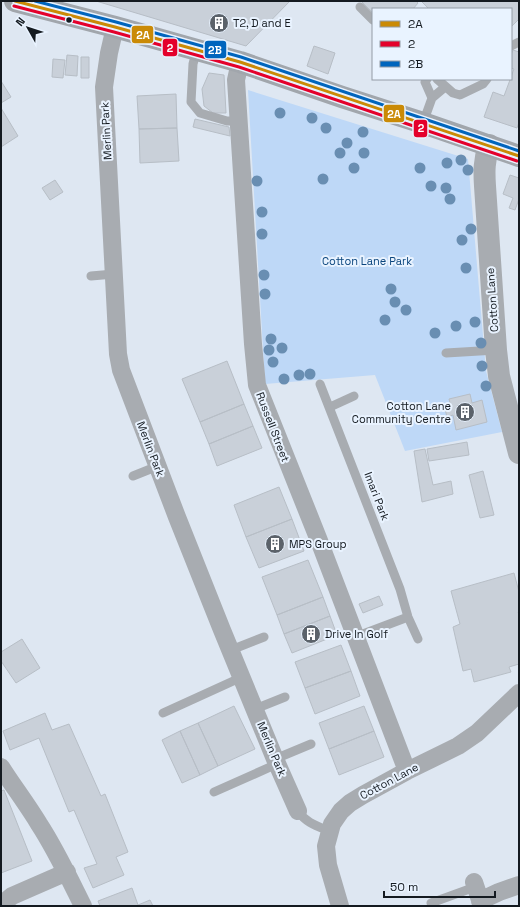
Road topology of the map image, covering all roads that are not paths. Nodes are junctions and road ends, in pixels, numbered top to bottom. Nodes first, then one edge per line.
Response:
1 (15, 1) edge
2 (360, 7) dead end
3 (372, 19) edge
4 (115, 26) junction
5 (197, 49) junction
6 (240, 62) junction
7 (438, 80) edge
8 (486, 80) edge
9 (426, 81) edge
10 (446, 87) junction
11 (432, 98) junction
12 (239, 121) junction
13 (423, 123) junction
14 (489, 145) junction
15 (519, 156) edge
16 (114, 274) junction
17 (91, 276) dead end
18 (496, 350) junction
19 (446, 353) dead end
20 (320, 384) dead end
21 (354, 396) dead end
22 (330, 407) junction
23 (519, 453) edge
24 (158, 466) junction
25 (133, 476) dead end
26 (408, 617) junction
27 (264, 637) dead end
28 (355, 637) junction
29 (418, 639) dead end
30 (231, 650) junction
31 (242, 677) junction
32 (519, 693) edge
33 (285, 697) dead end
34 (255, 709) junction
35 (163, 713) dead end
36 (311, 744) dead end
37 (276, 761) junction
38 (1, 767) edge
39 (407, 770) junction
40 (214, 792) dead end
41 (298, 811) joint
42 (329, 831) junction
43 (67, 872) junction
44 (519, 885) edge
45 (478, 894) edge
46 (431, 903) dead end
47 (1, 905) edge
48 (83, 906) edge
49 (340, 906) edge

1 - 4 main road
2 - 3 lane
4 - 5 main road
4 - 16 street, Merlin Park
5 - 6 main road
5 - 12 lane
6 - 12 street, Russell Street
6 - 13 main road
7 - 10 lane
8 - 10 lane
9 - 11 lane
10 - 11 lane
11 - 13 lane
12 - 28 street, Russell Street
13 - 14 main road
14 - 15 main road
14 - 18 street, Cotton Lane
16 - 17 lane
16 - 24 street, Merlin Park
18 - 19 lane
18 - 23 street, Cotton Lane
20 - 22 lane, Imari Park
21 - 22 lane
22 - 26 lane, Imari Park
24 - 25 lane
24 - 30 street, Merlin Park
26 - 28 lane
26 - 29 lane, Imari Park
27 - 30 lane
28 - 39 street, Russell Street
30 - 31 street, Merlin Park
31 - 34 street, Merlin Park
31 - 35 lane
32 - 39 street, Cotton Lane
33 - 34 lane
34 - 37 street, Merlin Park
36 - 37 lane
37 - 40 lane
37 - 41 street, Merlin Park
38 - 43 street
39 - 42 street, Cotton Lane
41 - 42 lane, Merlin Park
42 - 49 street, Cotton Lane
43 - 47 street
43 - 48 street
44 - 45 street
45 - 46 lane

